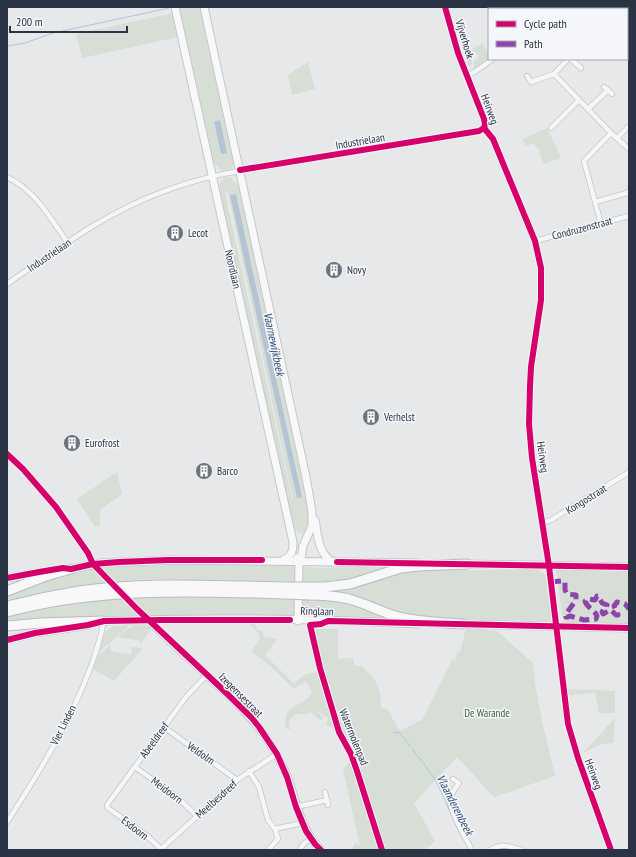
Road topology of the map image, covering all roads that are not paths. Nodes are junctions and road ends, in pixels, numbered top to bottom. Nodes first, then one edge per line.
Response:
1 (175, 7) edge
2 (204, 7) edge
3 (445, 7) edge
4 (492, 60) edge
5 (569, 60) edge
6 (571, 60) edge
7 (581, 68) dead end
8 (554, 74) junction
9 (466, 75) junction
10 (527, 76) dead end
11 (612, 94) dead end
12 (579, 100) junction
13 (588, 109) junction
14 (629, 126) edge
15 (484, 128) junction
16 (551, 128) dead end
17 (611, 133) junction
18 (617, 138) junction
19 (629, 149) edge
20 (240, 170) junction
21 (212, 176) junction
22 (7, 177) edge
23 (629, 191) edge
24 (595, 202) junction
25 (629, 216) edge
26 (601, 224) junction
27 (535, 241) junction
28 (68, 243) junction
29 (7, 284) edge
30 (7, 454) edge
31 (629, 472) edge
32 (312, 512) junction
33 (543, 523) junction
34 (291, 531) junction
35 (310, 533) junction
36 (293, 542) junction
37 (282, 560) junction
38 (299, 561) junction
39 (333, 562) junction
40 (93, 564) junction
41 (467, 564) junction
42 (549, 566) junction
43 (629, 567) edge
44 (71, 569) junction
45 (7, 578) edge
46 (286, 590) junction
47 (7, 591) edge
48 (309, 591) junction
49 (7, 606) edge
50 (7, 612) edge
51 (149, 620) junction
52 (160, 620) junction
53 (104, 621) junction
54 (298, 621) junction
55 (462, 624) junction
56 (7, 626) edge
57 (557, 626) junction
58 (629, 628) edge
59 (160, 631) junction
60 (7, 640) edge
61 (207, 675) junction
62 (164, 727) junction
63 (277, 754) junction
64 (135, 767) junction
65 (249, 771) junction
66 (453, 779) dead end
67 (237, 780) junction
68 (325, 792) dead end
69 (327, 800) junction
70 (296, 806) junction
71 (328, 806) dead end
72 (108, 808) joint
73 (197, 816) junction
74 (7, 822) edge
75 (302, 822) junction
76 (275, 829) junction
77 (311, 839) junction
78 (160, 850) edge
79 (268, 850) edge
80 (300, 850) edge
81 (321, 850) edge
82 (472, 850) edge
83 (490, 850) edge
84 (522, 850) edge
85 (611, 850) edge

1 - 21 street, Noordlaan
2 - 20 street, Noordlaan
3 - 9 street, Vijverhoek
4 - 9 street
5 - 8 street
6 - 7 street
8 - 10 street
8 - 12 street
9 - 15 street, Heirweg
11 - 13 street
12 - 13 street
12 - 16 street
13 - 17 street
14 - 18 street
15 - 20 street, Industrielaan
15 - 27 street, Heirweg
17 - 18 street
17 - 24 street
18 - 19 street
20 - 21 street, Industrielaan
20 - 32 street, Noordlaan
21 - 28 street, Industrielaan
21 - 34 street, Noordlaan
22 - 28 street
23 - 24 street
24 - 26 street
25 - 26 street, Condruzenstraat
26 - 27 street, Condruzenstraat
27 - 33 street, Heirweg
28 - 29 street, Industrielaan
30 - 40 street
31 - 33 street, Kongostraat
32 - 35 street, Noordlaan
32 - 39 street, Noordlaan
33 - 42 street, Heirweg
34 - 35 street
34 - 36 street, Noordlaan
35 - 38 street, Noordlaan
36 - 37 street
36 - 38 street, Noordlaan
37 - 38 street
37 - 40 street
38 - 39 street
38 - 54 street, Noordlaan
39 - 41 street
40 - 44 street
41 - 42 street
41 - 48 highway
42 - 43 street
42 - 57 street, Heirweg
44 - 45 street
44 - 47 highway
46 - 48 highway, bridge
46 - 49 highway
46 - 50 highway
48 - 55 highway
51 - 52 street, Ringlaan
51 - 53 street, Ringlaan
51 - 59 street, Izegemsestraat
52 - 54 street, Ringlaan
52 - 59 street
53 - 56 highway
53 - 60 street, Ringlaan
53 - 74 street, Vier Linden
54 - 55 street, Ringlaan
55 - 57 street, Ringlaan
57 - 58 street, Ringlaan
57 - 85 street, Heirweg
59 - 61 street, Izegemsestraat
61 - 62 street, Abeeldreef
61 - 63 street, Izegemsestraat
62 - 64 street, Abeeldreef
62 - 67 street, Veldolm
63 - 65 street, Meelbesdreef
63 - 70 street, Izegemsestraat
64 - 72 street, Abeeldreef
64 - 73 street, Meidoorn
65 - 67 street, Meelbesdreef
65 - 76 street
66 - 82 street
67 - 73 street, Meelbesdreef
68 - 69 street
69 - 70 street
69 - 71 street
70 - 75 street, Izegemsestraat
72 - 78 street, Esdoorn
73 - 78 street, Meelbesdreef
75 - 76 street
75 - 77 street, Izegemsestraat
76 - 79 street
77 - 80 street
77 - 81 street, Izegemsestraat
83 - 84 street

